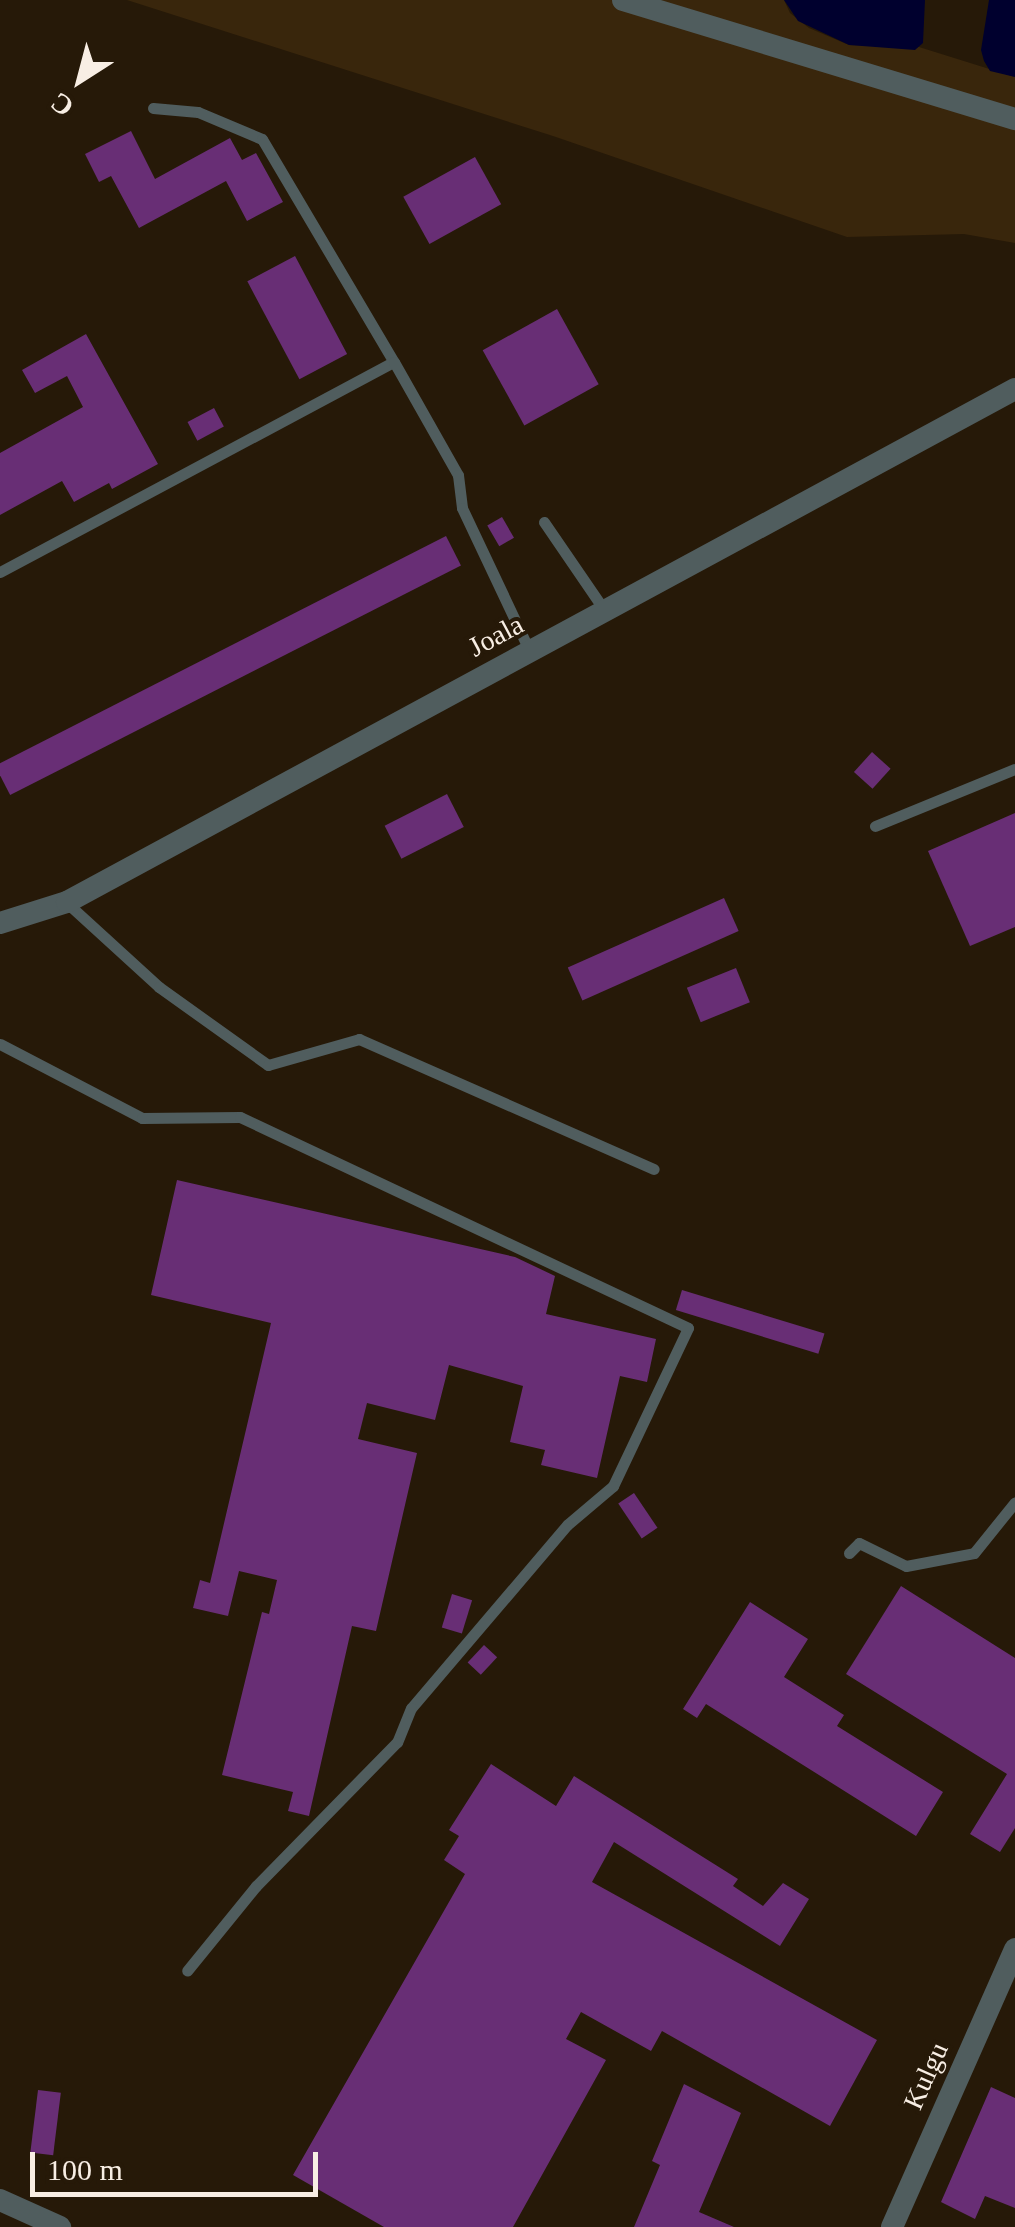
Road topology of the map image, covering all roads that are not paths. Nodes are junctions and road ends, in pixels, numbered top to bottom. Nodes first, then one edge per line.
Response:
1 (623, 0) edge
2 (153, 108) dead end
3 (1015, 119) edge
4 (394, 362) junction
5 (1015, 389) edge
6 (544, 522) dead end
7 (0, 572) edge
8 (604, 611) junction
9 (530, 652) junction
10 (1015, 769) edge
11 (875, 826) dead end
12 (67, 902) junction
13 (2, 916) edge
14 (0, 1044) edge
15 (654, 1169) dead end
16 (1015, 1502) edge
17 (850, 1553) dead end
18 (1015, 1949) edge
19 (187, 1971) dead end
20 (0, 2200) edge
21 (60, 2227) edge
22 (892, 2227) edge

1 - 3 street
2 - 4 lane
4 - 7 lane
4 - 9 lane
5 - 8 street, Joala
6 - 8 lane
8 - 9 street, Joala
9 - 12 street, Joala
10 - 11 lane
12 - 13 street, Joala
12 - 15 lane
14 - 19 lane
16 - 17 lane
18 - 22 street, Kulgu
20 - 21 street

